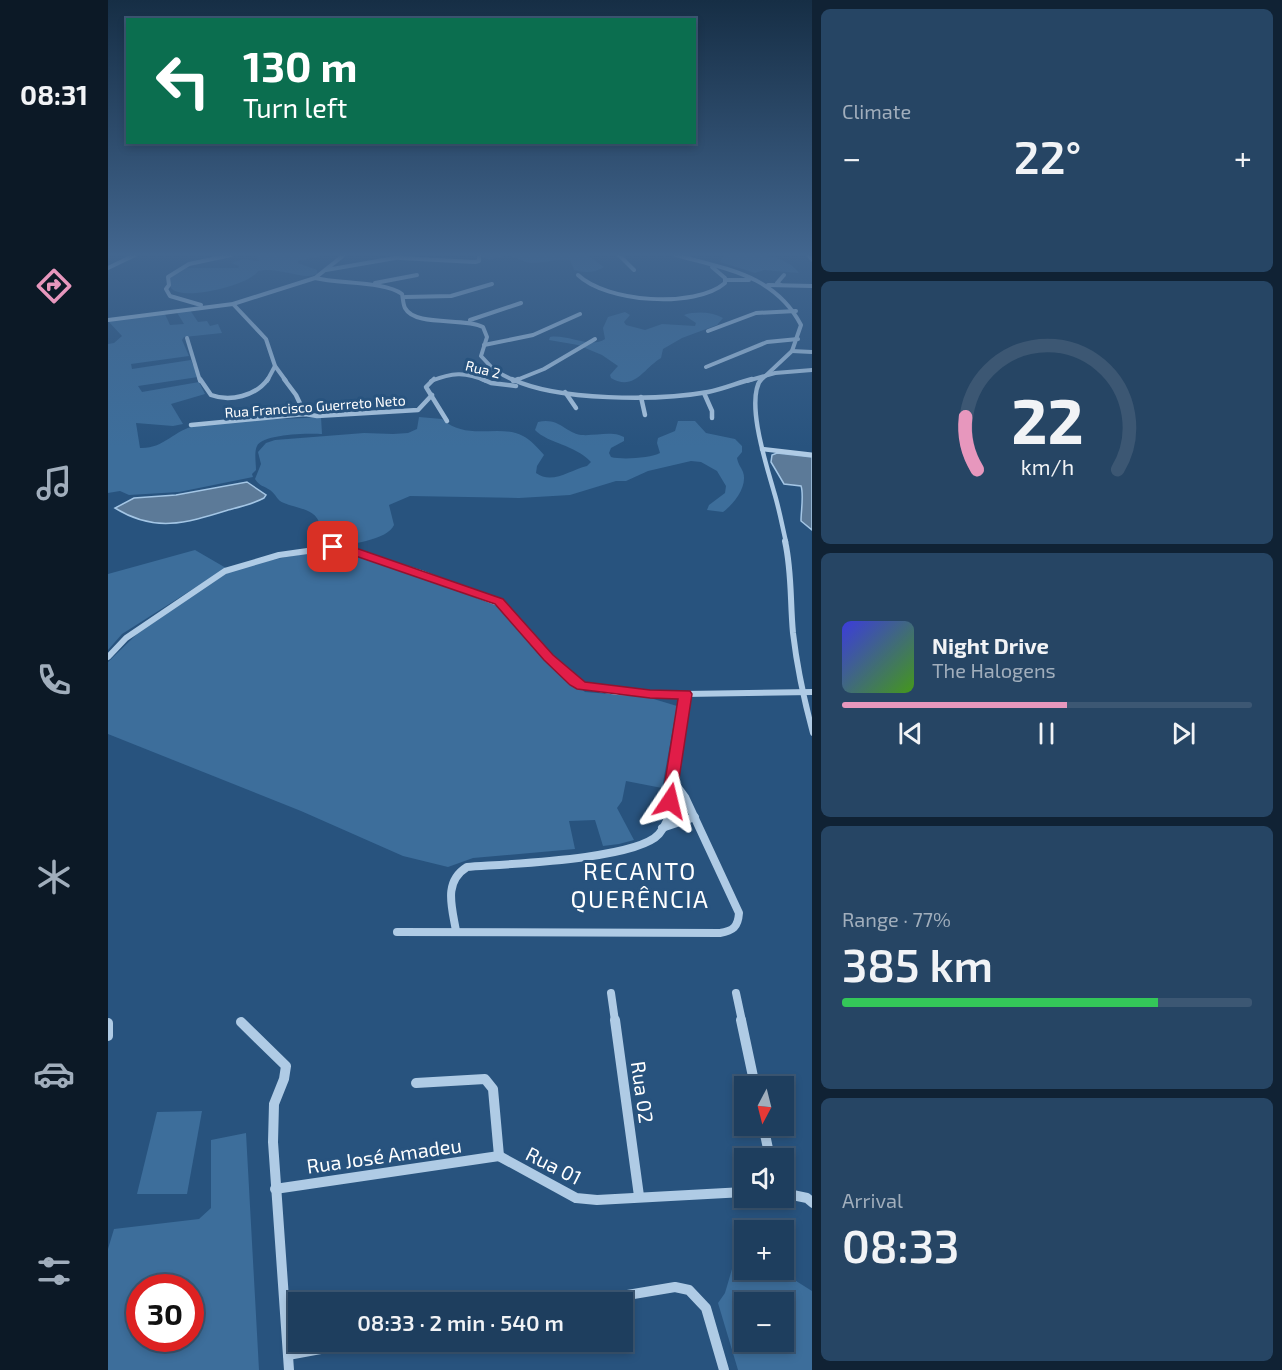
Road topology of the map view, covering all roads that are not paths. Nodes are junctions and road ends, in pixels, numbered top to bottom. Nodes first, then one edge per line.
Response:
1 (248, 319) edge
2 (427, 319) edge
3 (476, 319) edge
4 (569, 319) edge
5 (742, 319) edge
6 (799, 319) edge
7 (470, 321) junction
8 (708, 331) dead end
9 (187, 338) dead end
10 (595, 339) dead end
11 (798, 339) junction
12 (484, 345) junction
13 (792, 351) junction
14 (812, 352) edge
15 (275, 366) junction
16 (706, 367) dead end
17 (812, 370) edge
18 (763, 376) junction
19 (513, 381) junction
20 (544, 390) junction
21 (565, 392) junction
22 (704, 393) junction
23 (432, 395) junction
24 (641, 397) junction
25 (576, 408) dead end
26 (305, 414) junction
27 (645, 415) dead end
28 (712, 418) dead end
29 (447, 421) dead end
30 (191, 425) dead end
31 (762, 449) junction
32 (812, 455) edge
33 (108, 657) edge
34 (802, 692) junction
35 (812, 692) edge
36 (685, 694) junction
37 (812, 729) edge
38 (674, 782) junction
39 (695, 817) junction
40 (662, 828) junction
41 (397, 932) dead end
42 (456, 932) junction
43 (611, 993) dead end
44 (736, 993) dead end
45 (241, 1022) dead end
46 (108, 1023) edge
47 (108, 1036) edge
48 (753, 1076) edge
49 (416, 1083) dead end
50 (499, 1156) junction
51 (275, 1190) junction
52 (734, 1192) edge
53 (794, 1195) edge
54 (639, 1196) junction
55 (812, 1202) edge
56 (633, 1294) edge
57 (300, 1352) edge
58 (288, 1354) junction
59 (288, 1370) edge
60 (724, 1370) edge

1 - 15 street
2 - 7 street
3 - 7 street
4 - 12 street
5 - 8 street
6 - 11 street
7 - 12 street
9 - 15 street
10 - 19 street
11 - 13 street
11 - 16 street
12 - 19 street
13 - 14 street
13 - 18 street
15 - 26 street
17 - 18 street
18 - 22 street
18 - 31 street
19 - 20 street
20 - 21 street
20 - 23 street, Rua 2
21 - 24 street
21 - 25 street
22 - 24 street
22 - 28 street
23 - 26 street, Rua Francisco Guerreto Neto
23 - 29 street
24 - 27 street
26 - 30 street, Rua Francisco Guerreto Neto
31 - 32 street
31 - 34 street
33 - 36 street
34 - 35 street
34 - 36 street
34 - 37 street
36 - 38 street
38 - 39 street
38 - 40 street
39 - 40 street
39 - 42 street
40 - 42 street
41 - 42 street
43 - 54 street, Rua 02
44 - 48 street
45 - 51 street
46 - 47 street
49 - 50 street, Rua 01
50 - 51 street, Rua José Amadeu
50 - 54 street, Rua 01
51 - 58 street
52 - 54 street, Rua 01
53 - 55 street
56 - 60 street
57 - 58 street
58 - 59 street

